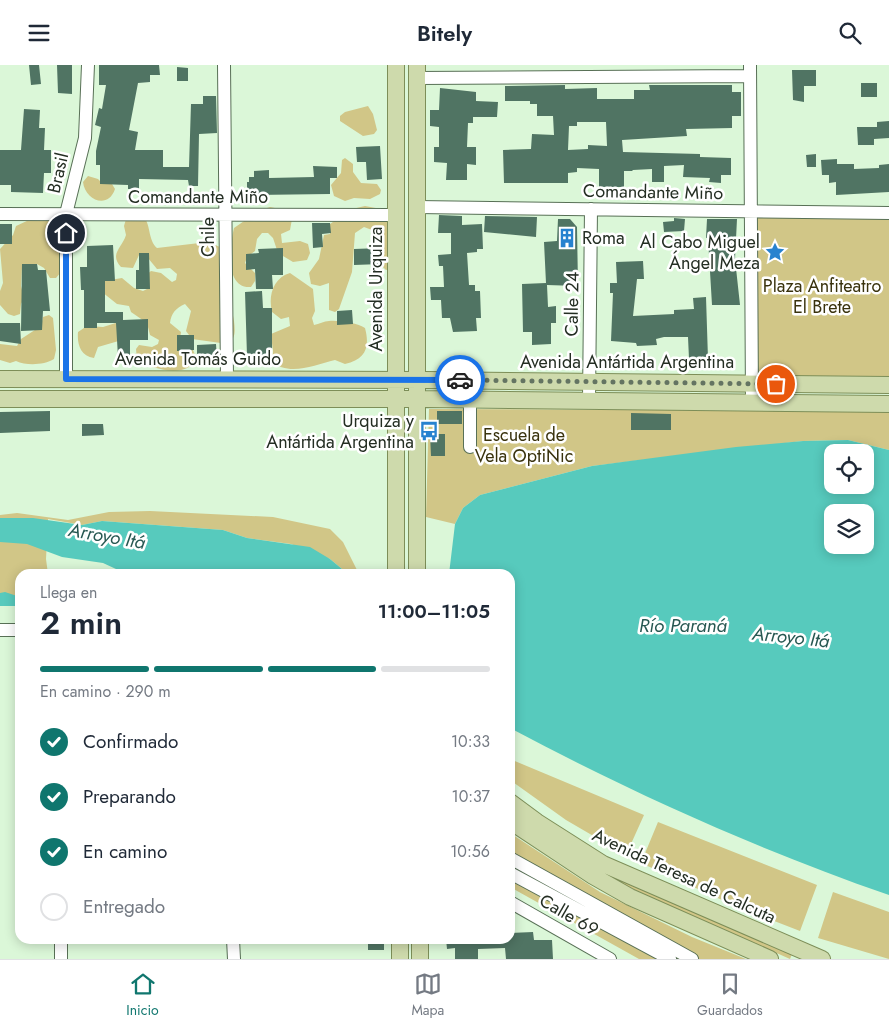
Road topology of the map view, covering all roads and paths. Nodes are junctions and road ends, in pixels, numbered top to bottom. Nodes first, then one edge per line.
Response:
1 (88, 65) edge
2 (224, 65) edge
3 (396, 65) edge
4 (750, 70) edge
5 (417, 72) edge
6 (417, 207) junction
7 (591, 209) junction
8 (751, 211) junction
9 (889, 213) edge
10 (0, 214) edge
11 (66, 214) junction
12 (226, 215) junction
13 (396, 215) junction
14 (0, 379) edge
15 (66, 379) junction
16 (227, 379) junction
17 (396, 380) junction
18 (417, 381) junction
19 (589, 382) junction
20 (752, 383) junction
21 (889, 385) edge
22 (0, 399) edge
23 (398, 399) junction
24 (417, 399) junction
25 (470, 399) junction
26 (589, 400) junction
27 (752, 402) junction
28 (889, 404) edge
29 (470, 447) dead end
30 (396, 569) edge
31 (417, 569) edge
32 (0, 630) edge
33 (15, 630) edge
34 (515, 805) edge
35 (515, 824) edge
36 (515, 861) edge
37 (515, 876) edge
38 (515, 905) edge
39 (61, 944) edge
40 (234, 944) edge
41 (400, 944) edge
42 (420, 944) edge
43 (61, 959) edge
44 (234, 959) edge
45 (400, 959) edge
46 (420, 959) edge
47 (610, 959) edge
48 (670, 959) edge
49 (692, 959) edge
50 (770, 959) edge
51 (822, 959) edge

1 - 11 street, Brasil
2 - 12 street, Chile
3 - 13 main road, Avenida Urquiza
4 - 5 street
4 - 8 street
5 - 6 main road
6 - 7 street, Comandante Miño
6 - 18 main road
7 - 8 street, Comandante Miño
7 - 19 street, Calle 24
8 - 9 street, Comandante Miño
8 - 20 street
10 - 11 street, Comandante Miño
11 - 12 street, Comandante Miño
11 - 15 street, Brasil
12 - 13 street, Comandante Miño
12 - 16 street, Chile
13 - 17 main road, Avenida Urquiza
14 - 15 main road, Avenida Tomás Guido
15 - 16 main road, Avenida Tomás Guido
16 - 17 main road, Avenida Tomás Guido
17 - 18 main road, Avenida Antártida Argentina
17 - 23 main road, Avenida Urquiza
18 - 19 main road, Avenida Antártida Argentina
18 - 24 main road
19 - 20 main road, Avenida Antártida Argentina
19 - 26 street, Calle 24
20 - 21 main road, Avenida Antártida Argentina
20 - 27 street
22 - 23 main road
23 - 24 main road
23 - 30 main road, Avenida Urquiza
24 - 25 main road
24 - 31 main road
25 - 26 main road
25 - 29 street
26 - 27 main road
27 - 28 main road
32 - 33 street
34 - 51 main road, Avenida Teresa de Calcuta
35 - 50 main road, Avenida Teresa de Calcuta
36 - 49 street
37 - 48 street
38 - 47 street, Calle 69
39 - 43 street
40 - 44 street
41 - 45 main road
42 - 46 main road

